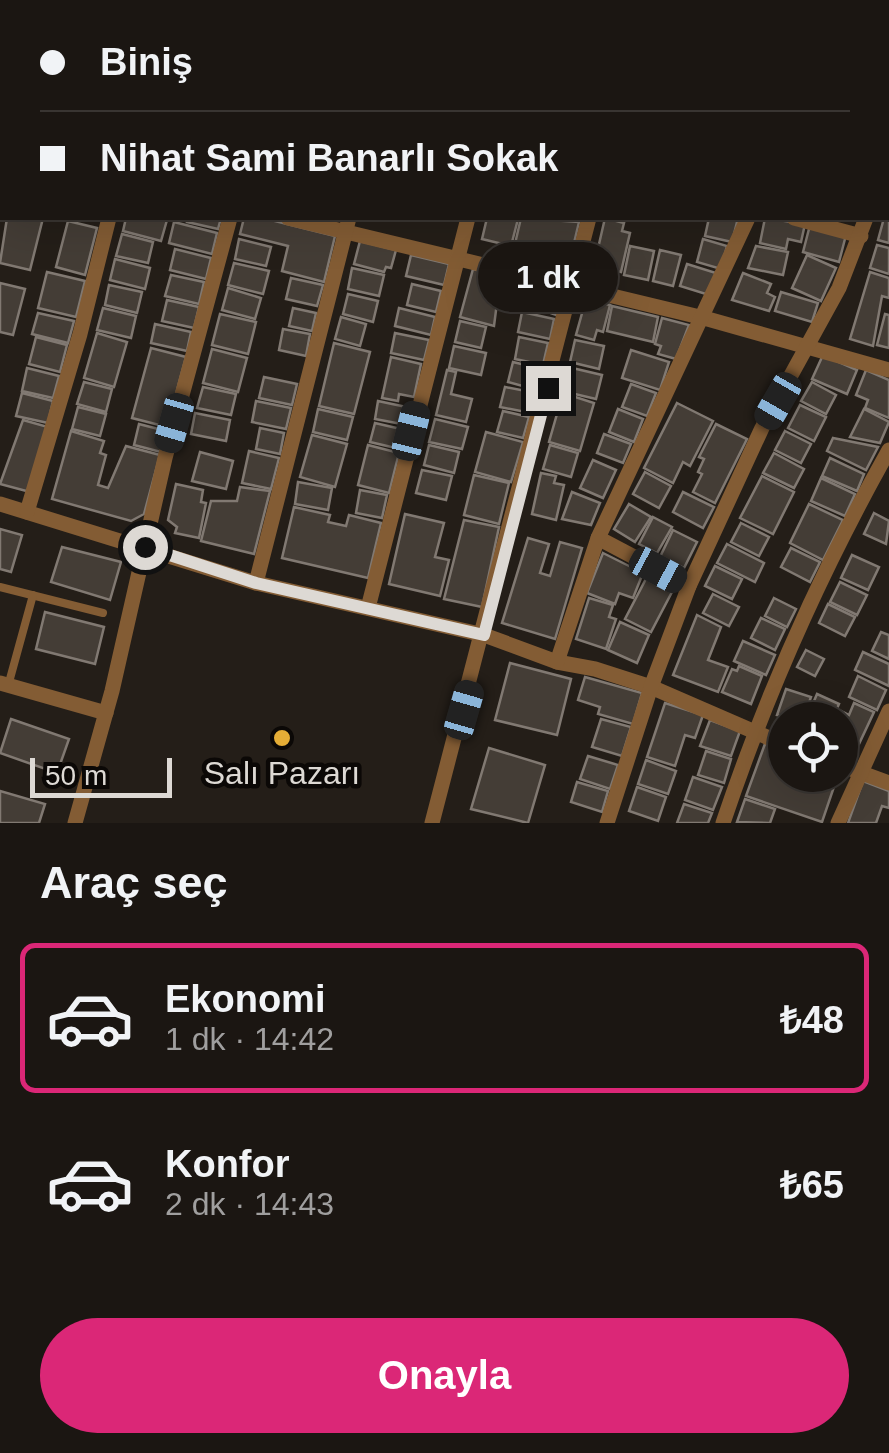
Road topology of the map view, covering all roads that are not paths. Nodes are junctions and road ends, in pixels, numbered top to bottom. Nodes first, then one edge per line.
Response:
1 (108, 220) edge
2 (229, 220) edge
3 (305, 220) edge
4 (468, 220) edge
5 (589, 220) edge
6 (747, 220) edge
7 (801, 220) edge
8 (865, 220) edge
9 (348, 225) edge
10 (861, 236) junction
11 (458, 260) junction
12 (573, 286) junction
13 (704, 318) junction
14 (808, 346) junction
15 (889, 370) edge
16 (889, 450) edge
17 (0, 504) edge
18 (28, 512) junction
19 (598, 538) junction
20 (145, 547) junction
21 (256, 583) junction
22 (689, 586) junction
23 (0, 587) edge
24 (32, 594) junction
25 (368, 608) junction
26 (103, 613) dead end
27 (484, 635) junction
28 (556, 662) junction
29 (4, 685) edge
30 (650, 686) junction
31 (889, 712) edge
32 (106, 713) junction
33 (753, 734) junction
34 (768, 739) edge
35 (858, 770) edge
36 (858, 772) edge
37 (889, 783) edge
38 (850, 792) edge
39 (75, 823) edge
40 (432, 823) edge
41 (608, 823) edge
42 (723, 823) edge
43 (838, 823) edge

1 - 18 street
2 - 20 street
3 - 9 street
4 - 11 street
5 - 12 street
6 - 13 street
7 - 10 street
8 - 10 street
9 - 11 street
9 - 21 street
10 - 14 street
11 - 12 street
11 - 25 street
12 - 13 street
12 - 27 street
13 - 14 street
13 - 19 street
14 - 15 street
14 - 22 street
16 - 33 street
17 - 18 street
18 - 20 street
19 - 22 street
19 - 28 street
20 - 21 street
20 - 32 street
21 - 25 street
22 - 30 street
23 - 24 lane
24 - 26 lane
24 - 29 lane
25 - 27 street
27 - 28 street
27 - 40 street
28 - 30 street
29 - 32 street
30 - 33 street
30 - 41 street
31 - 35 street
32 - 39 street
33 - 34 street
33 - 42 street
36 - 37 street
38 - 43 street

